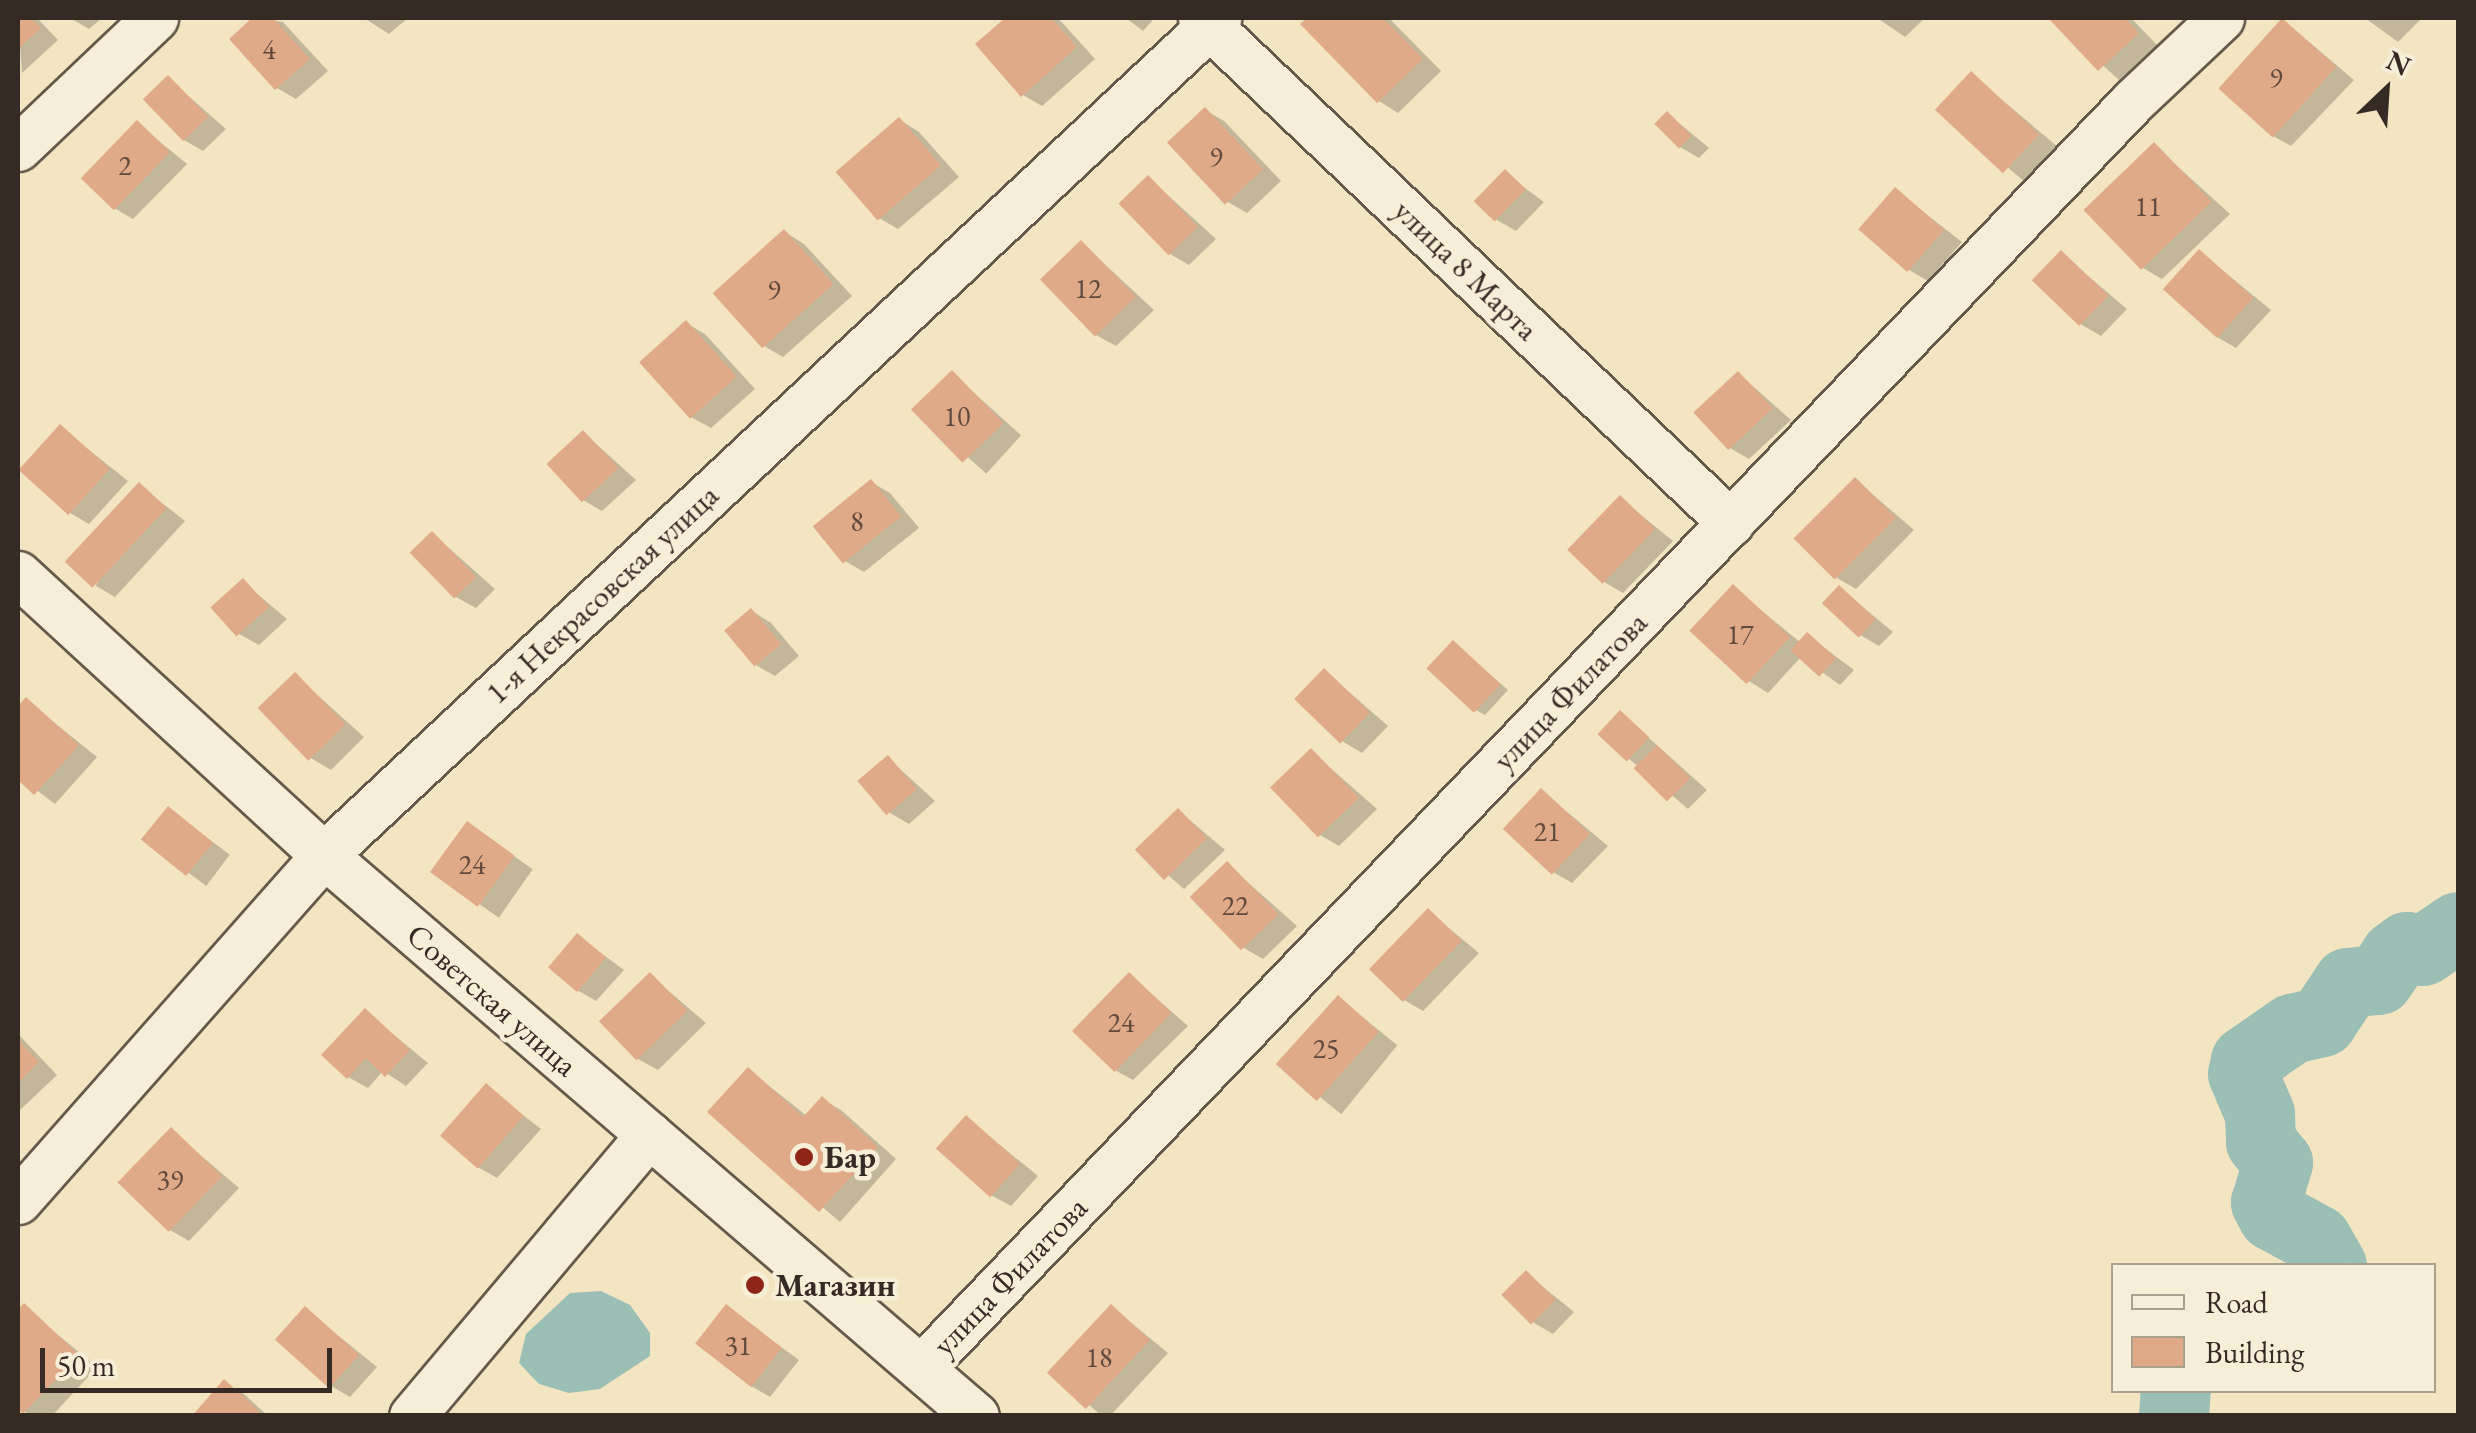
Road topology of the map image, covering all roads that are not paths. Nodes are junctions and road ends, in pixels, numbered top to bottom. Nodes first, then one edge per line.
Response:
1 (155, 18) edge
2 (2221, 18) edge
3 (1209, 20) edge
4 (18, 148) edge
5 (1731, 523) junction
6 (18, 574) edge
7 (324, 855) junction
8 (649, 1135) junction
9 (18, 1200) edge
10 (922, 1368) junction
11 (412, 1416) edge
12 (976, 1416) edge

1 - 4 street
2 - 5 street, улица Филатова
3 - 5 street, улица 8 Марта
3 - 7 street, 1-я Некрасовская улица
5 - 10 street, улица Филатова
6 - 7 street, Советская улица
7 - 8 street, Советская улица
7 - 9 street, 1-я Некрасовская улица
8 - 10 street, Советская улица
8 - 11 street
10 - 12 street, Советская улица

